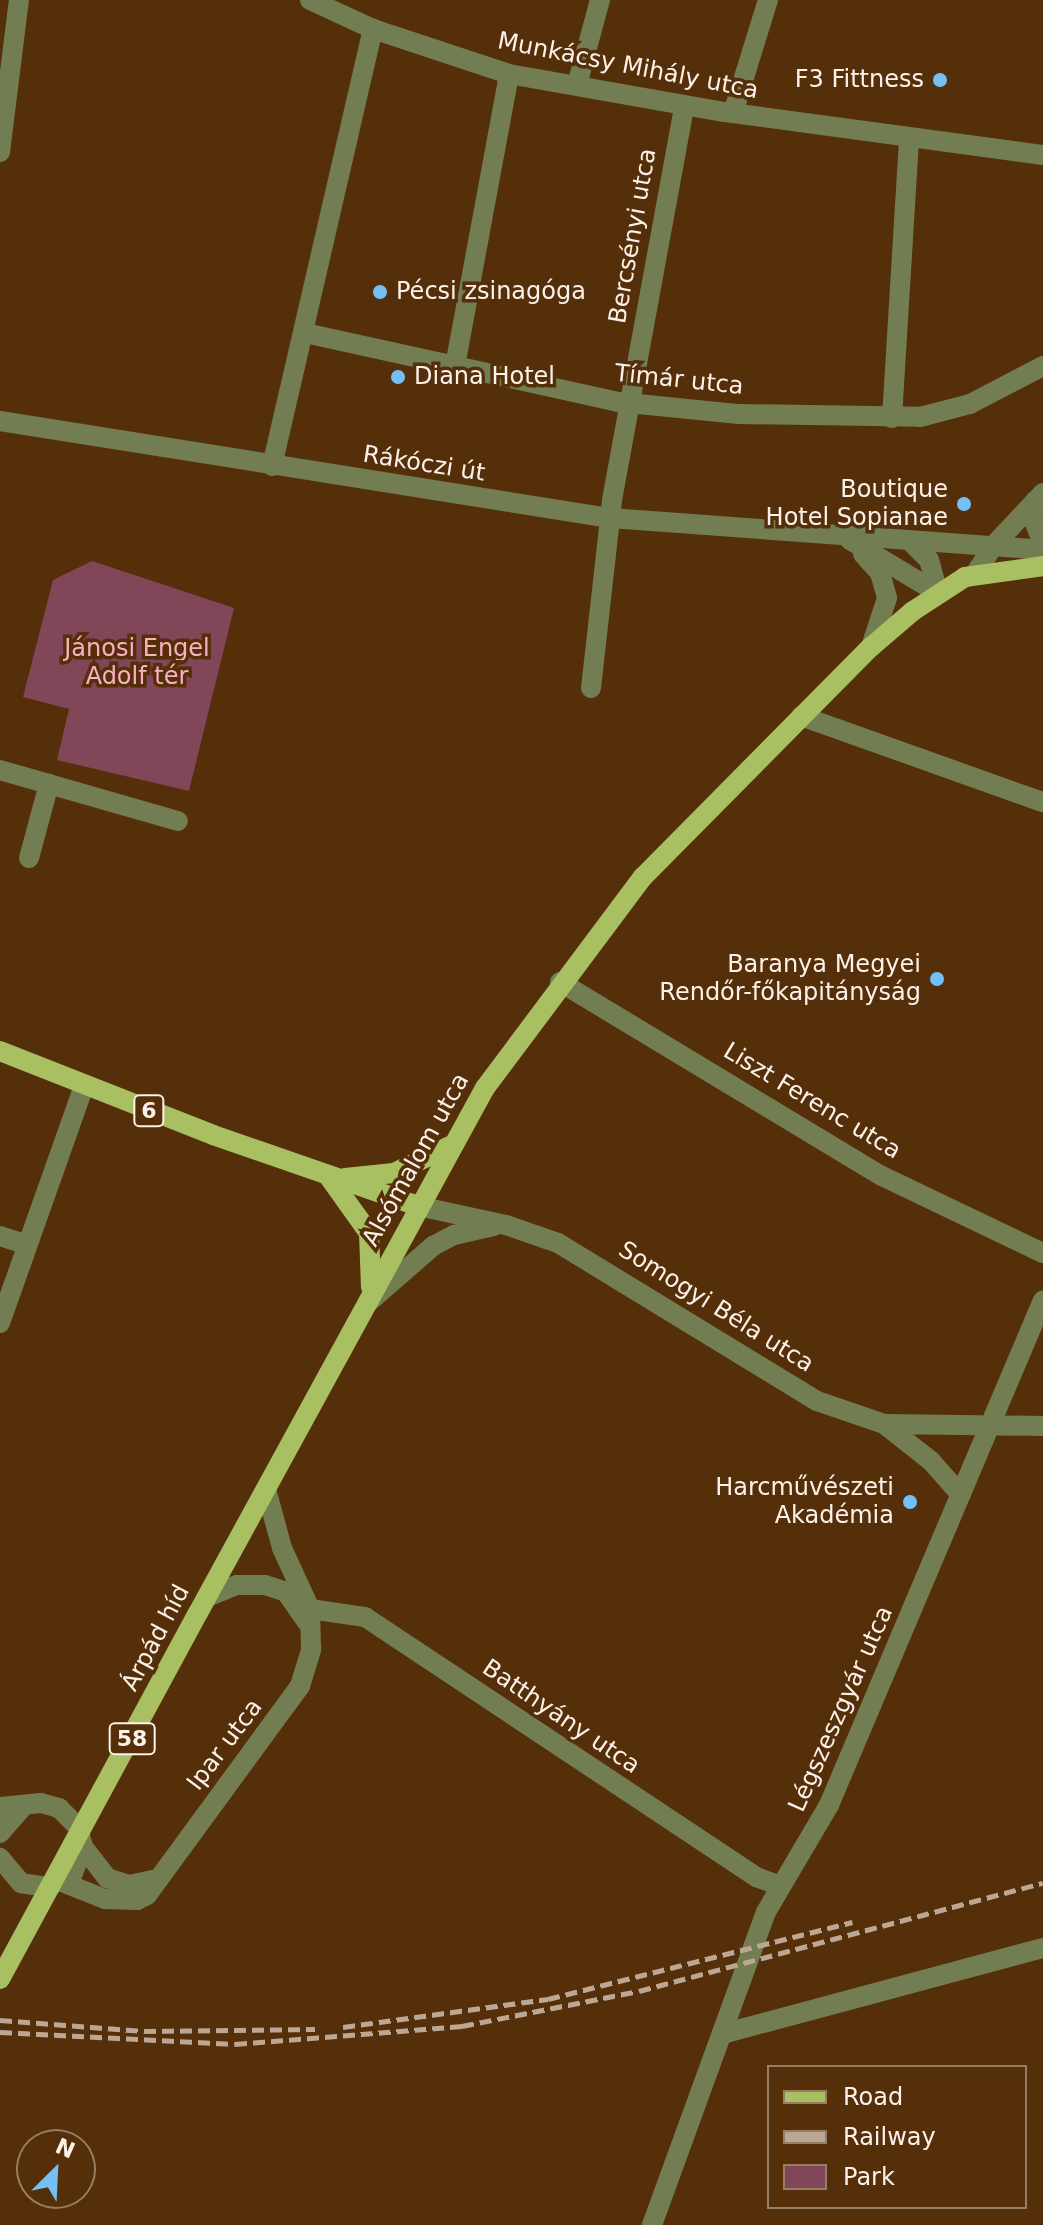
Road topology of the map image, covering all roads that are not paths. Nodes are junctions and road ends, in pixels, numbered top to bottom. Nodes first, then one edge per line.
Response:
1 (19, 0) edge
2 (310, 0) edge
3 (600, 0) edge
4 (768, 0) edge
5 (373, 29) junction
6 (8, 34) edge
7 (509, 74) junction
8 (577, 85) junction
9 (684, 106) junction
10 (733, 113) junction
11 (909, 138) junction
12 (0, 152) edge
13 (1043, 155) edge
14 (305, 333) junction
15 (455, 366) junction
16 (1043, 366) edge
17 (629, 404) junction
18 (892, 418) junction
19 (0, 421) edge
20 (272, 466) junction
21 (1039, 497) edge
22 (610, 518) junction
23 (843, 535) junction
24 (911, 542) junction
25 (1043, 543) edge
26 (993, 546) junction
27 (1043, 550) edge
28 (1043, 566) edge
29 (975, 574) junction
30 (938, 593) junction
31 (871, 647) junction
32 (591, 688) dead end
33 (801, 716) junction
34 (0, 770) edge
35 (49, 784) junction
36 (1043, 802) edge
37 (178, 821) dead end
38 (29, 858) dead end
39 (560, 982) junction
40 (0, 1051) edge
41 (84, 1086) junction
42 (450, 1146) junction
43 (329, 1177) junction
44 (418, 1206) junction
45 (506, 1225) junction
46 (0, 1236) edge
47 (27, 1245) junction
48 (1043, 1253) edge
49 (1043, 1300) edge
50 (368, 1303) junction
51 (0, 1323) edge
52 (884, 1424) junction
53 (991, 1426) junction
54 (1043, 1426) edge
55 (266, 1489) junction
56 (961, 1495) junction
57 (203, 1605) junction
58 (310, 1609) junction
59 (312, 1632) junction
60 (0, 1807) edge
61 (23, 1807) junction
62 (0, 1833) edge
63 (83, 1847) junction
64 (0, 1858) edge
65 (157, 1879) junction
66 (62, 1882) junction
67 (778, 1885) junction
68 (1043, 1948) edge
69 (0, 1979) edge
70 (722, 2034) junction
71 (651, 2223) edge

1 - 6 street
2 - 5 street, Munkácsy Mihály utca
3 - 8 street
4 - 10 street
5 - 7 street, Munkácsy Mihály utca
5 - 14 street
6 - 12 street
7 - 8 street, Munkácsy Mihály utca
7 - 15 street
8 - 9 street, Munkácsy Mihály utca
9 - 10 street, Munkácsy Mihály utca
9 - 17 street, Bercsényi utca
10 - 11 street, Munkácsy Mihály utca
11 - 13 street, Munkácsy Mihály utca
11 - 18 street
14 - 15 street, Tímár utca
14 - 20 street
15 - 17 street, Tímár utca
16 - 18 street, Tímár utca
17 - 18 street, Tímár utca
17 - 22 street, Bercsényi utca
19 - 20 street, Rákóczi út
20 - 22 street, Rákóczi út
21 - 25 street
21 - 26 street
22 - 23 street, Rákóczi út
22 - 32 street, Bercsényi utca
23 - 24 street, Rákóczi út
23 - 30 street, Rákóczi út
23 - 31 street
24 - 26 street, Rákóczi út
24 - 30 street
26 - 27 street, Rákóczi út
26 - 29 street
28 - 29 main road
29 - 30 main road
30 - 31 main road
31 - 33 main road
33 - 36 street
33 - 39 main road, Alsómalom utca
34 - 35 street
35 - 37 street
35 - 38 street
39 - 42 main road, Alsómalom utca
39 - 48 street, Liszt Ferenc utca
40 - 41 main road, 6
41 - 43 main road, 6
41 - 47 street
42 - 43 main road, 6
42 - 44 main road, Alsómalom utca
43 - 44 main road, 6
43 - 50 main road
44 - 45 street, Somogyi Béla utca
44 - 50 main road, Alsómalom utca / 58
45 - 50 street
45 - 52 street, Somogyi Béla utca
46 - 47 street
47 - 51 street
49 - 53 street, Légszeszgyár utca
50 - 55 main road, Alsómalom utca / 58
52 - 53 street, Somogyi Béla utca
52 - 56 street
53 - 54 street, Somogyi Béla utca
53 - 56 street, Légszeszgyár utca
55 - 57 main road, Árpád híd / 58
55 - 58 street, Ipar utca
56 - 67 street, Légszeszgyár utca
57 - 59 street
57 - 69 main road, Árpád híd / 58, bridge
58 - 59 street, Ipar utca
58 - 67 street, Batthyány utca
59 - 65 street, Ipar utca
60 - 61 street
61 - 62 street
61 - 63 street
63 - 65 street
63 - 66 street
64 - 66 street, Ipar utca
65 - 66 street, Ipar utca
67 - 70 street, Légszeszgyár utca
68 - 70 street
70 - 71 street, Légszeszgyár utca

